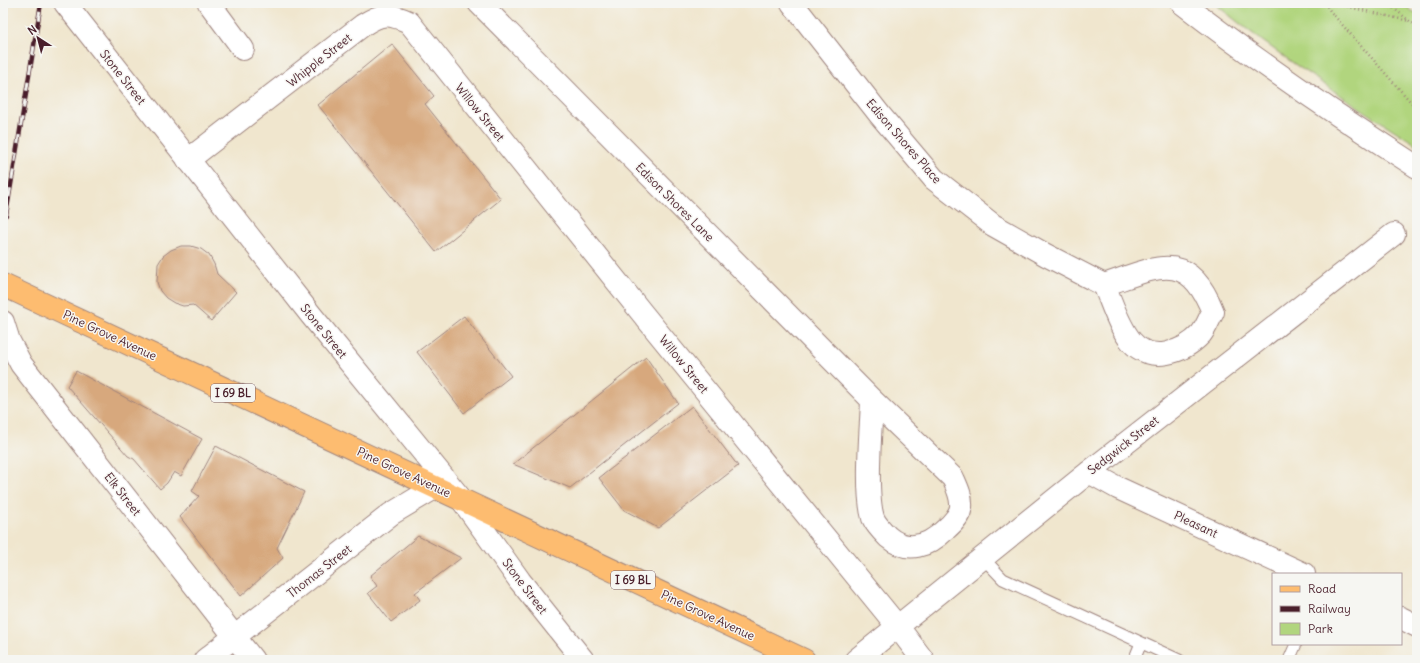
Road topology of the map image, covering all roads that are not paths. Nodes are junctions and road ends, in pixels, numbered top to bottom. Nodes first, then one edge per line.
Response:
1 (65, 3) edge
2 (209, 3) edge
3 (367, 3) edge
4 (479, 3) edge
5 (792, 3) edge
6 (1182, 3) edge
7 (363, 25) junction
8 (243, 49) dead end
9 (445, 68) joint
10 (188, 160) junction
11 (1417, 166) edge
12 (1394, 234) dead end
13 (3, 285) edge
14 (1104, 285) junction
15 (3, 322) edge
16 (872, 400) junction
17 (1088, 472) junction
18 (436, 487) junction
19 (462, 500) junction
20 (983, 558) junction
21 (1302, 573) edge
22 (1402, 618) edge
23 (895, 624) junction
24 (1417, 626) edge
25 (234, 637) junction
26 (1142, 643) junction
27 (1296, 645) edge
28 (205, 660) edge
29 (253, 660) edge
30 (582, 660) edge
31 (804, 660) edge
32 (856, 660) edge
33 (922, 660) edge
34 (1134, 660) edge
35 (1177, 660) edge
36 (1289, 660) edge

1 - 10 street, Stone Street
2 - 8 street
3 - 7 street
4 - 16 street, Edison Shores Lane
5 - 14 street, Edison Shores Place
6 - 11 street
7 - 9 street, Whipple Street
7 - 10 street, Whipple Street
9 - 23 street, Willow Street
10 - 19 street, Stone Street
12 - 17 street, Sedgwick Street
13 - 18 main road, Pine Grove Avenue / I 69 BL
14 - 14 street
15 - 25 street, Elk Street
16 - 16 street, Edison Shores Lane
17 - 20 street, Sedgwick Street
17 - 21 street, Pleasant
18 - 19 main road, Pine Grove Avenue / I 69 BL
18 - 25 street, Thomas Street
19 - 30 street, Stone Street
19 - 31 main road, Pine Grove Avenue / I 69 BL
20 - 23 street, Sedgwick Street
20 - 26 lane
22 - 24 street
23 - 32 street, Sedgwick Street
23 - 33 street, Willow Street
25 - 28 street, Thomas Street
25 - 29 street, Elk Street
26 - 34 lane
26 - 35 lane
27 - 36 lane

